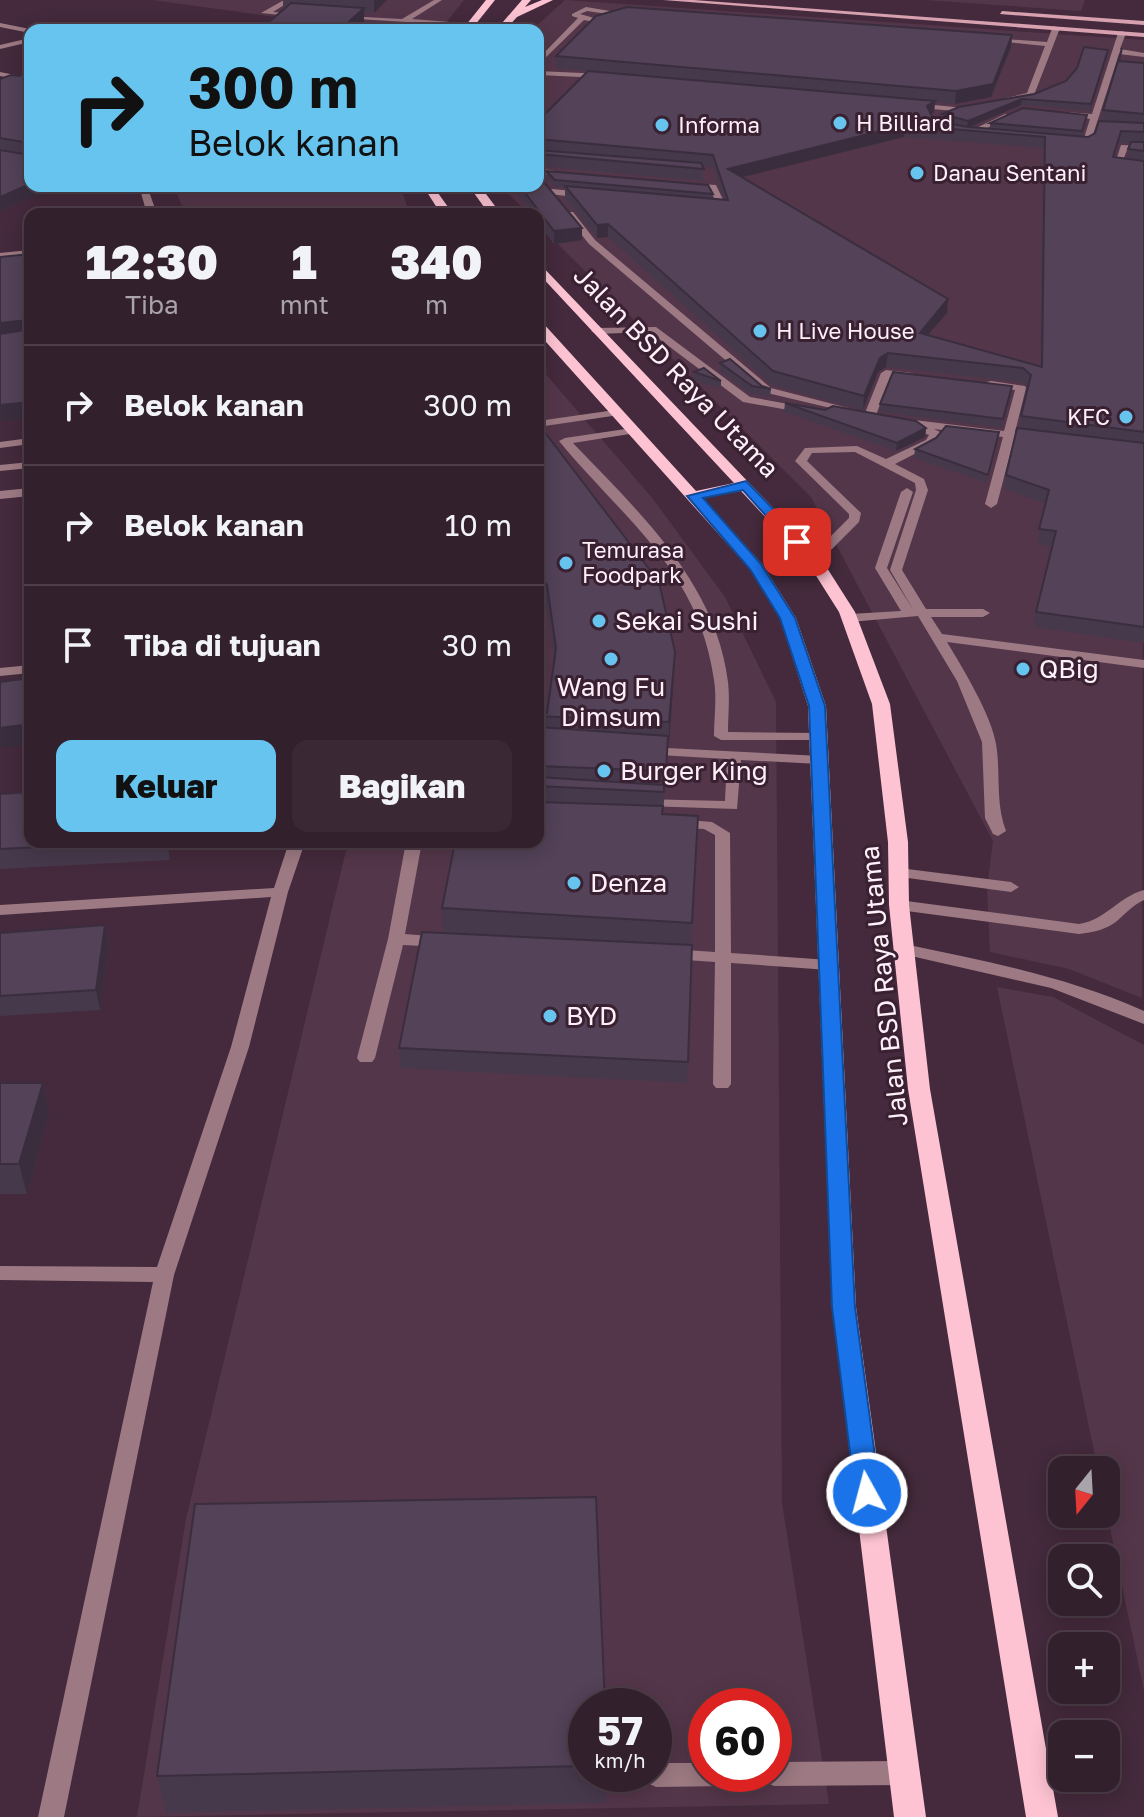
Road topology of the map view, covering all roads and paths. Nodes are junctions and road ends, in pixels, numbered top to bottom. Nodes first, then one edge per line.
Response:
1 (289, 0) edge
2 (439, 0) edge
3 (491, 0) edge
4 (527, 0) edge
5 (549, 0) edge
6 (666, 0) edge
7 (988, 12) dead end
8 (517, 14) junction
9 (633, 14) edge
10 (309, 17) edge
11 (339, 19) edge
12 (405, 20) junction
13 (1144, 23) edge
14 (441, 24) edge
15 (471, 24) edge
16 (506, 24) edge
17 (3, 27) edge
18 (1056, 28) junction
19 (24, 30) edge
20 (1122, 33) junction
21 (1144, 35) edge
22 (974, 39) edge
23 (24, 42) edge
24 (1050, 44) junction
25 (2, 48) edge
26 (1117, 51) junction
27 (1144, 55) edge
28 (0, 57) edge
29 (544, 57) edge
30 (1144, 63) edge
31 (544, 73) edge
32 (0, 74) edge
33 (609, 77) edge
34 (24, 79) edge
35 (993, 102) edge
36 (904, 105) edge
37 (1019, 111) edge
38 (1049, 112) edge
39 (964, 113) junction
40 (933, 118) edge
41 (1094, 121) junction
42 (993, 123) junction
43 (1105, 127) edge
44 (954, 133) edge
45 (968, 134) junction
46 (998, 136) edge
47 (1057, 142) edge
48 (1144, 149) edge
49 (1144, 168) edge
50 (544, 174) edge
51 (586, 175) edge
52 (544, 182) edge
53 (681, 184) edge
54 (552, 192) junction
55 (598, 197) edge
56 (692, 205) edge
57 (24, 254) edge
58 (0, 256) edge
59 (544, 273) edge
60 (596, 331) junction
61 (544, 332) edge
62 (931, 378) edge
63 (976, 383) edge
64 (615, 413) junction
65 (869, 418) junction
66 (544, 423) edge
67 (632, 431) junction
68 (1009, 435) junction
69 (1054, 441) edge
70 (24, 442) edge
71 (0, 445) edge
72 (887, 463) junction
73 (24, 466) edge
74 (0, 468) edge
75 (746, 485) junction
76 (907, 492) dead end
77 (24, 493) edge
78 (0, 495) edge
79 (693, 496) junction
80 (991, 504) dead end
81 (814, 560) junction
82 (922, 613) junction
83 (983, 613) dead end
84 (850, 618) junction
85 (937, 637) junction
86 (1144, 664) edge
87 (24, 670) edge
88 (0, 672) edge
89 (819, 748) junction
90 (629, 750) edge
91 (734, 756) junction
92 (628, 801) edge
93 (661, 823) edge
94 (998, 831) dead end
95 (295, 848) edge
96 (413, 848) edge
97 (899, 873) junction
98 (1011, 887) dead end
99 (280, 892) junction
100 (1144, 895) edge
101 (899, 905) junction
102 (0, 910) edge
103 (396, 939) junction
104 (458, 943) edge
105 (904, 949) junction
106 (645, 952) edge
107 (724, 956) junction
108 (829, 965) junction
109 (1144, 1018) edge
110 (366, 1058) dead end
111 (722, 1084) dead end
112 (0, 1273) edge
113 (164, 1275) junction
114 (903, 1773) junction
115 (792, 1774) edge
116 (51, 1817) edge
117 (910, 1817) edge
118 (1042, 1817) edge

1 - 10 street
2 - 12 street
3 - 15 main road
4 - 8 main road
5 - 8 main road
6 - 18 main road
7 - 13 main road
8 - 16 main road
9 - 29 street
11 - 12 street
12 - 14 street
17 - 19 street
18 - 20 main road
18 - 24 street
20 - 21 main road
20 - 26 street
22 - 24 street
23 - 25 street
24 - 35 street
25 - 28 street
26 - 27 street
26 - 41 street
27 - 30 street
31 - 33 street
32 - 34 street
36 - 39 street
37 - 42 street
38 - 41 street
39 - 40 street
39 - 42 street
41 - 43 street
41 - 47 street
42 - 45 street
44 - 45 street
45 - 46 street
48 - 49 street
50 - 51 street
52 - 54 street
53 - 56 street
54 - 55 street
54 - 65 street
57 - 58 street
59 - 60 main road, Jalan BSD Raya Utama
60 - 65 street
60 - 75 main road, Jalan BSD Raya Utama
61 - 64 main road, Jalan BSD Raya Utama
62 - 65 street
63 - 68 street
64 - 66 street
64 - 67 main road, Jalan BSD Raya Utama
65 - 68 street
65 - 72 street
67 - 79 main road, Jalan BSD Raya Utama
67 - 89 street
68 - 69 street
68 - 80 street
70 - 71 street
72 - 81 street
72 - 82 street
73 - 74 street
75 - 79 main road
75 - 81 main road, Jalan BSD Raya Utama
76 - 84 street
77 - 78 street
79 - 89 main road, Jalan BSD Raya Utama
81 - 84 main road, Jalan BSD Raya Utama
82 - 83 street
82 - 85 street
84 - 97 main road, Jalan BSD Raya Utama
85 - 86 street
85 - 94 street
87 - 88 street
89 - 91 street
89 - 108 main road, Jalan BSD Raya Utama
90 - 91 street
91 - 92 street
93 - 107 street
95 - 99 street
96 - 103 street
97 - 98 street
97 - 101 main road, Jalan BSD Raya Utama
99 - 102 street
99 - 113 street
100 - 101 street
101 - 105 main road, Jalan BSD Raya Utama
103 - 104 street
103 - 110 street
105 - 109 street
105 - 118 main road, Jalan BSD Raya Utama
106 - 107 street
107 - 108 street
107 - 111 street
108 - 114 main road, Jalan BSD Raya Utama
112 - 113 street
113 - 116 street
114 - 115 street
114 - 117 main road, Jalan BSD Raya Utama

